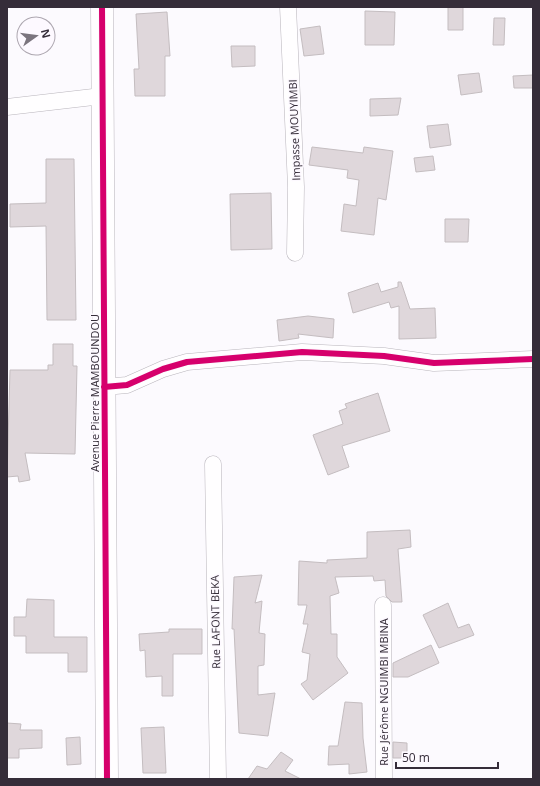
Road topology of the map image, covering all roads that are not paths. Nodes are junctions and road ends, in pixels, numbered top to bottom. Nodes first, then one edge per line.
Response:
1 (102, 7) edge
2 (288, 7) edge
3 (102, 96) junction
4 (7, 108) edge
5 (295, 253) dead end
6 (533, 359) edge
7 (104, 387) junction
8 (213, 464) dead end
9 (383, 605) dead end
10 (107, 779) edge
11 (218, 779) edge
12 (384, 779) edge

1 - 3 street, Avenue Pierre MAMBOUNDOU
2 - 5 street, Impasse MOUYIMBI
3 - 4 street
3 - 7 street, Avenue Pierre MAMBOUNDOU
6 - 7 street
7 - 10 street, Avenue Pierre MAMBOUNDOU
8 - 11 street, Rue LAFONT BEKA
9 - 12 street, Rue Jérôme NGUIMBI MBINA

